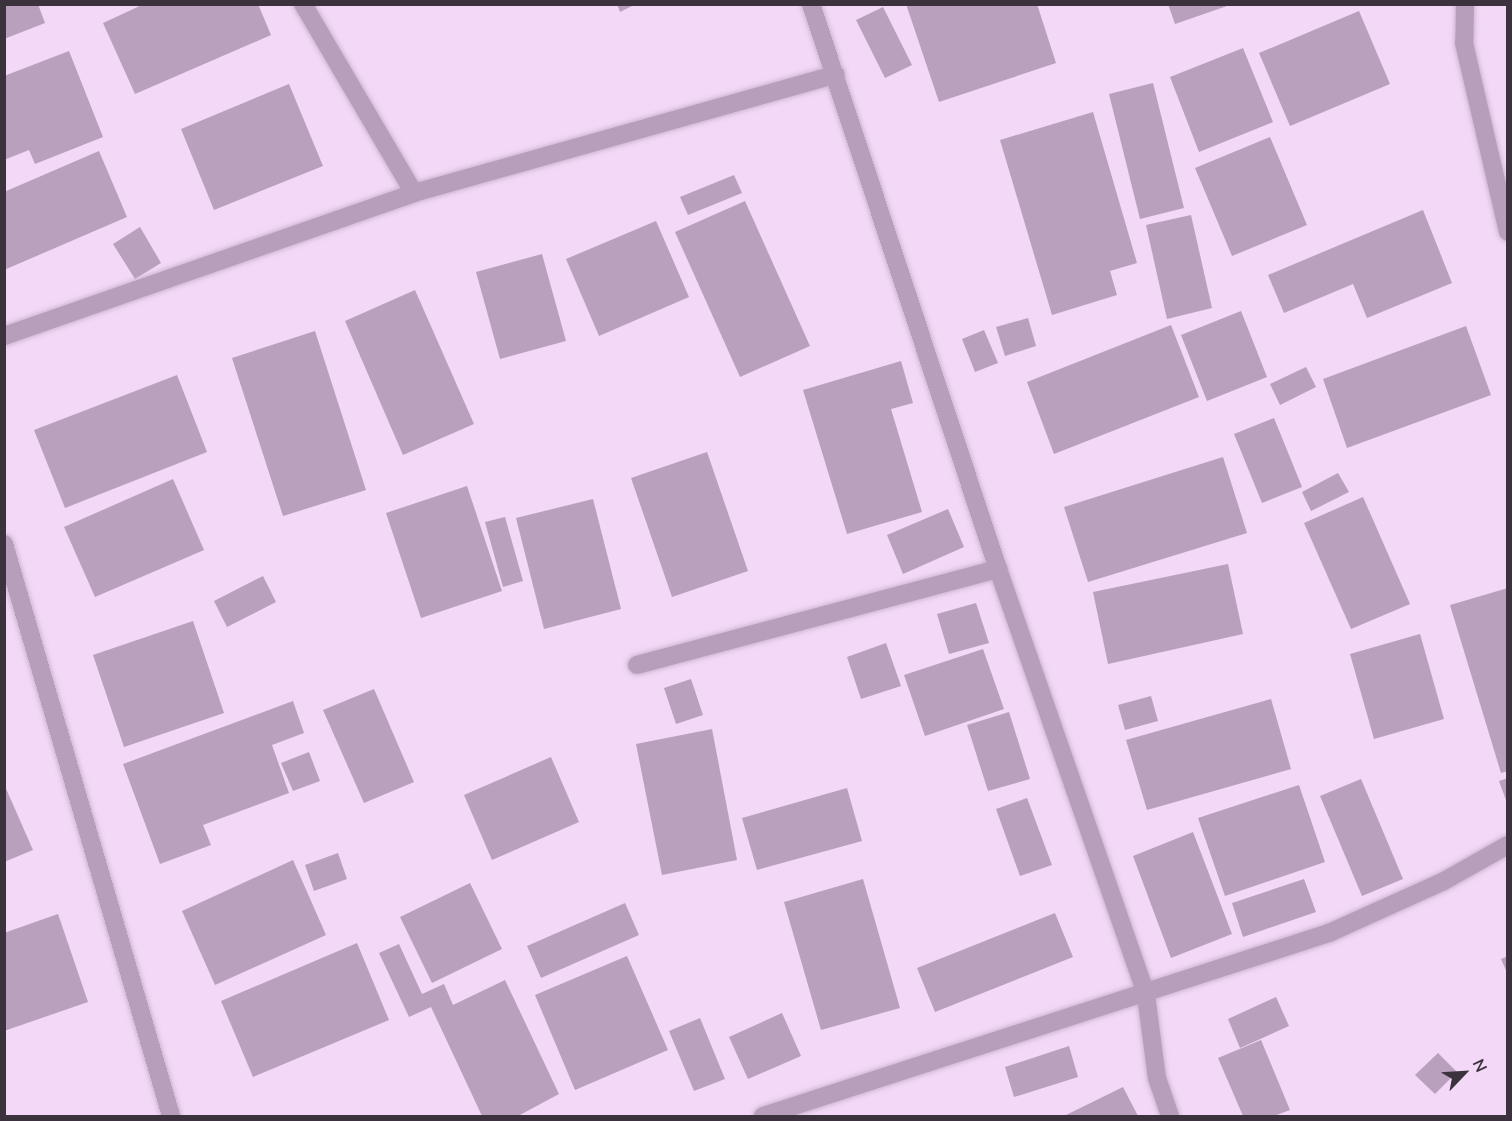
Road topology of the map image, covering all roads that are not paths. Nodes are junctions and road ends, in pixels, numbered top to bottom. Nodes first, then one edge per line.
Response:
1 (303, 4) edge
2 (811, 4) edge
3 (1465, 4) edge
4 (836, 74) junction
5 (414, 193) junction
6 (1508, 232) edge
7 (4, 336) edge
8 (4, 544) edge
9 (998, 569) junction
10 (637, 665) dead end
11 (1508, 845) edge
12 (1146, 995) junction
13 (171, 1116) edge
14 (763, 1116) edge
15 (1170, 1116) edge

1 - 5 street
2 - 4 street
3 - 6 street
4 - 5 street
4 - 9 street
5 - 7 street
8 - 13 street
9 - 10 street
9 - 12 street
11 - 12 street
12 - 14 street
12 - 15 street

